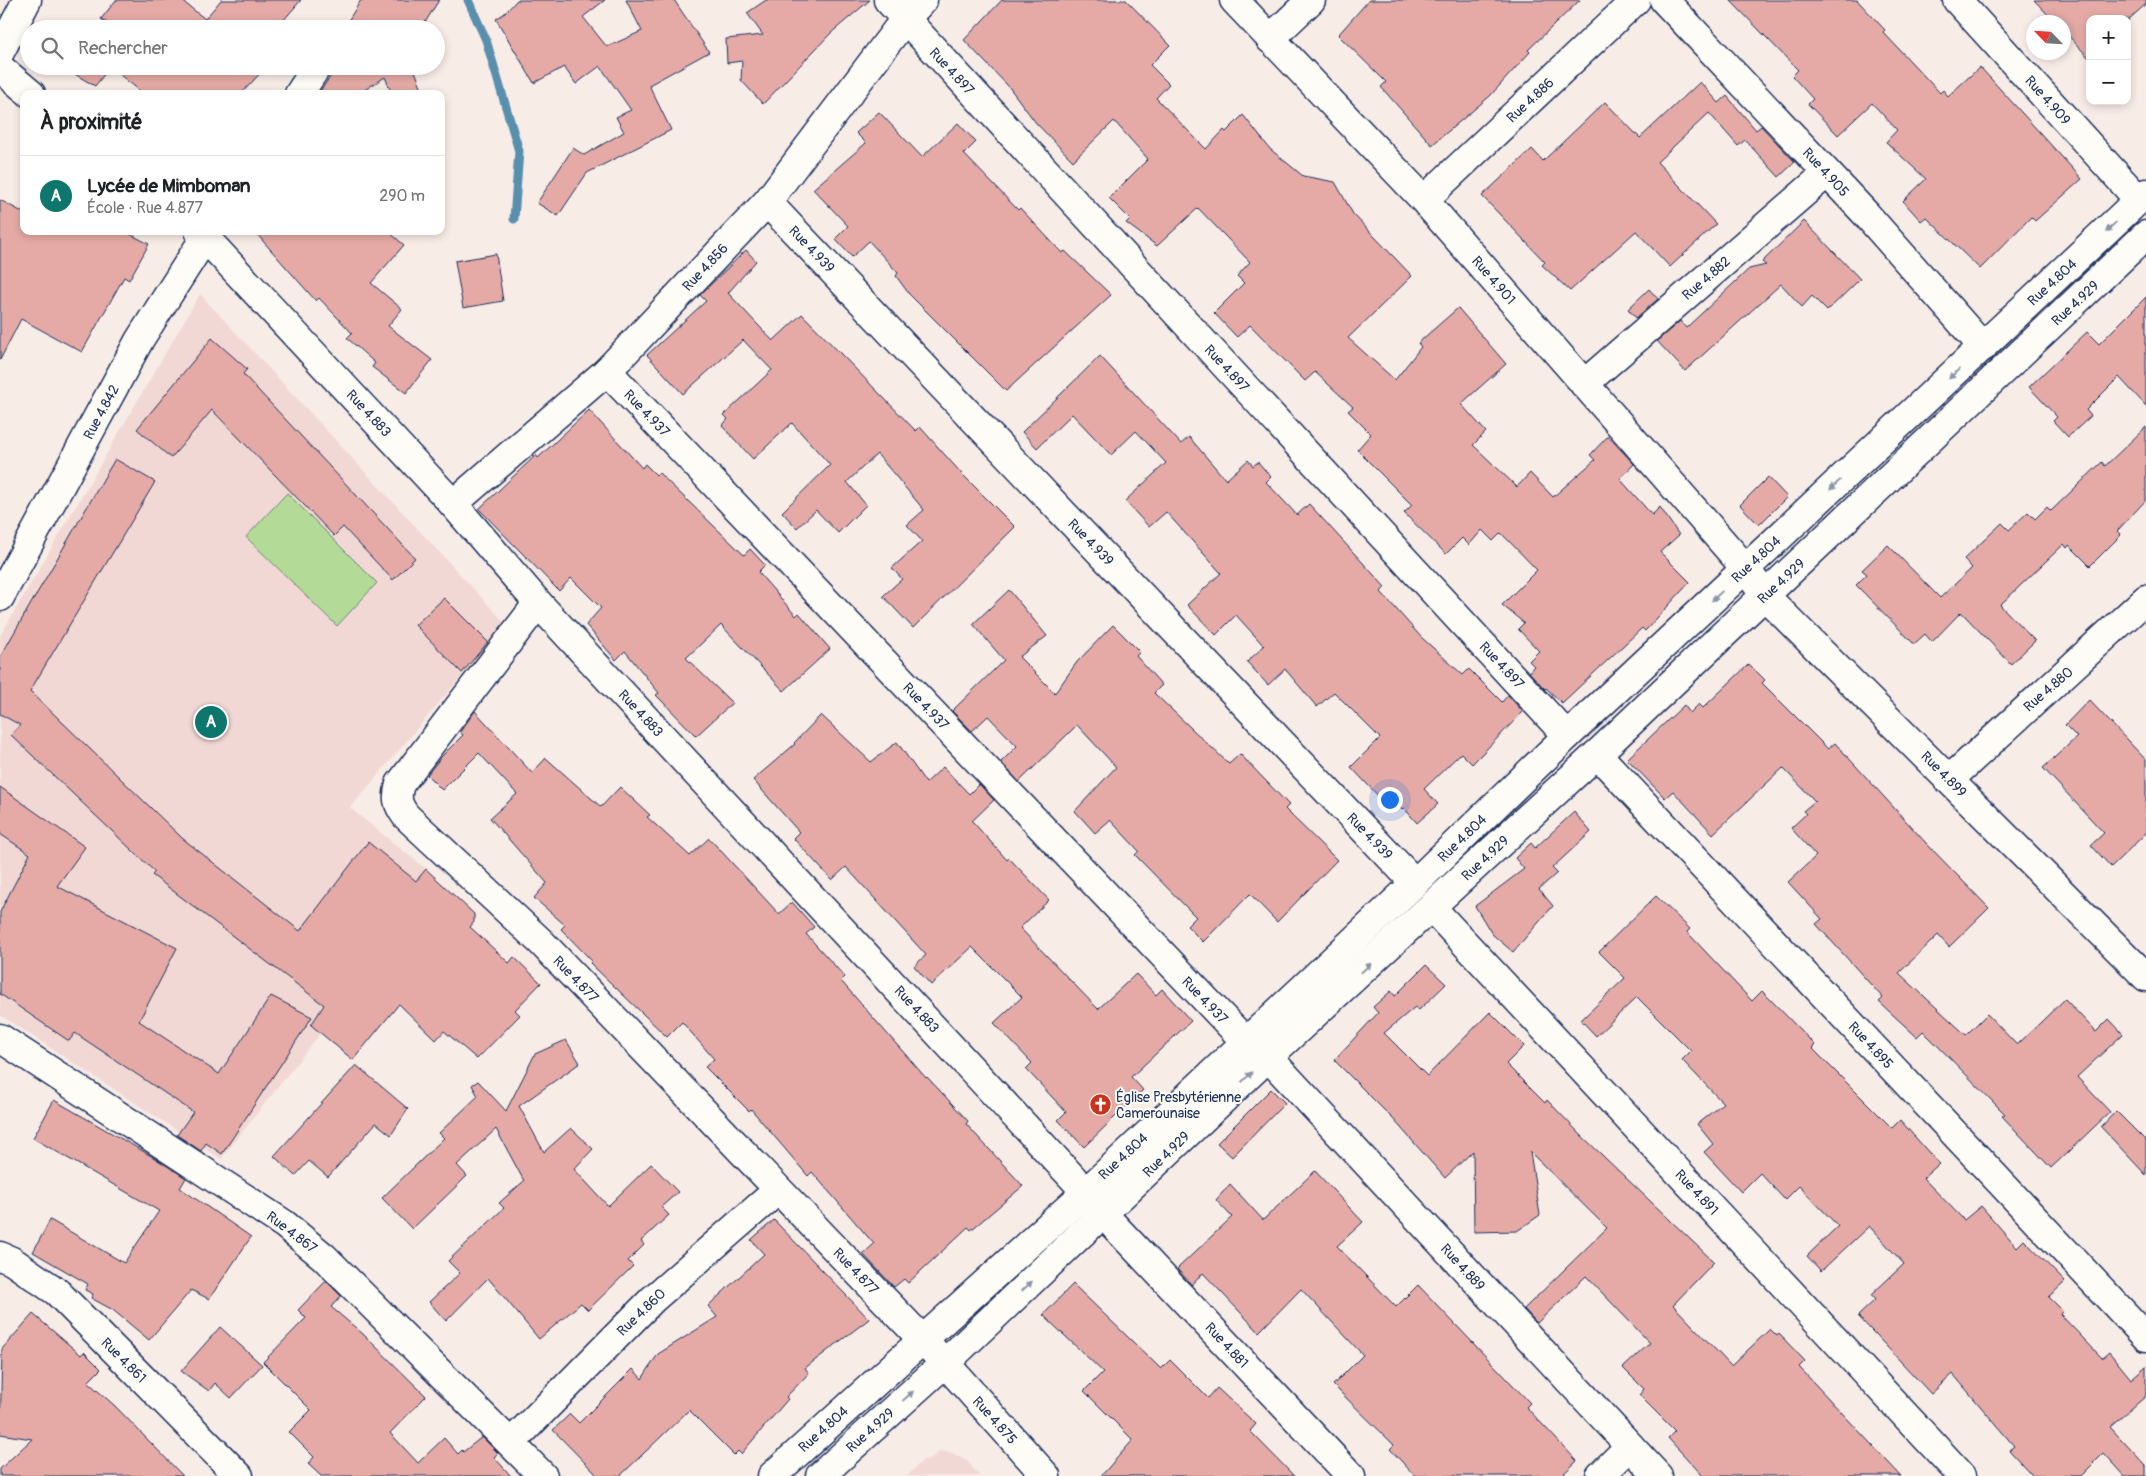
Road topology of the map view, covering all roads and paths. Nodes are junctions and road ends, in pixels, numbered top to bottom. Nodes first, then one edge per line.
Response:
1 (27, 0) edge
2 (1234, 0) edge
3 (1311, 0) edge
4 (1636, 0) edge
5 (1664, 0) edge
6 (1969, 4) edge
7 (905, 6) edge
8 (1270, 39) junction
9 (0, 52) edge
10 (0, 68) edge
11 (311, 75) edge
12 (26, 90) edge
13 (302, 90) edge
14 (1827, 173) junction
15 (2142, 196) edge
16 (1424, 200) junction
17 (767, 202) junction
18 (203, 235) edge
19 (206, 235) edge
20 (2146, 236) edge
21 (1983, 348) junction
22 (607, 371) junction
23 (1584, 384) junction
24 (453, 504) junction
25 (12, 556) edge
26 (1746, 569) junction
27 (1765, 596) junction
28 (0, 597) edge
29 (2146, 599) edge
30 (538, 603) junction
31 (1567, 736) junction
32 (1597, 754) junction
33 (1949, 780) junction
34 (1415, 883) junction
35 (1432, 908) junction
36 (2143, 968) edge
37 (0, 1038) edge
38 (1245, 1041) junction
39 (1268, 1057) junction
40 (778, 1190) junction
41 (1086, 1192) junction
42 (1103, 1214) junction
43 (0, 1256) edge
44 (2146, 1337) edge
45 (921, 1339) junction
46 (945, 1363) junction
47 (511, 1443) junction
48 (1630, 1446) junction
49 (239, 1476) edge
50 (543, 1476) edge
51 (772, 1476) edge
52 (820, 1476) edge
53 (1046, 1476) edge
54 (1351, 1476) edge
55 (1600, 1476) edge
56 (1658, 1476) edge
57 (1962, 1476) edge

1 - 9 street
2 - 8 street, Rue 4.901
3 - 8 street
4 - 16 street, Rue 4.886
5 - 14 street, Rue 4.905
6 - 15 street, Rue 4.909
7 - 17 street, Rue 4.856
7 - 31 street, Rue 4.897
8 - 16 street, Rue 4.901
10 - 12 street
11 - 13 street
14 - 21 street, Rue 4.905
14 - 23 street, Rue 4.882
15 -> 21 street, Rue 4.804
16 - 23 street, Rue 4.901
17 - 22 street, Rue 4.856
17 - 34 street, Rue 4.939
18 - 25 street, Rue 4.842
19 - 24 street, Rue 4.883
20 - 27 street, Rue 4.929
21 -> 26 street, Rue 4.804
22 - 24 street, Rue 4.856
22 - 38 street, Rue 4.937
23 - 26 street, Rue 4.901
24 - 30 street, Rue 4.883
25 - 28 street, Rue 4.842
26 - 27 street, Rue 4.899
26 -> 31 street, Rue 4.804
27 - 32 street, Rue 4.929
27 - 33 street, Rue 4.899
29 - 33 street, Rue 4.880
30 - 40 street, Rue 4.877
30 - 41 street, Rue 4.883
31 - 34 street, Rue 4.804
32 - 35 street, Rue 4.929
32 - 44 street, Rue 4.895
33 - 36 street, Rue 4.899
34 - 38 street, Rue 4.804
39 -> 35 street, Rue 4.929
35 - 57 street, Rue 4.891
37 - 47 street, Rue 4.867
38 - 41 street, Rue 4.804
42 -> 39 street, Rue 4.929
39 - 48 street, Rue 4.889
40 - 45 street, Rue 4.877
40 - 47 street, Rue 4.860
41 - 45 street, Rue 4.804
46 -> 42 street, Rue 4.929
42 - 54 street, Rue 4.881
43 - 49 street, Rue 4.861
45 - 46 street, Rue 4.877
45 - 51 street, Rue 4.804
52 -> 46 street, Rue 4.929
46 - 53 street, Rue 4.875
47 - 50 street, Rue 4.867
48 - 55 street
48 - 56 street, Rue 4.889

